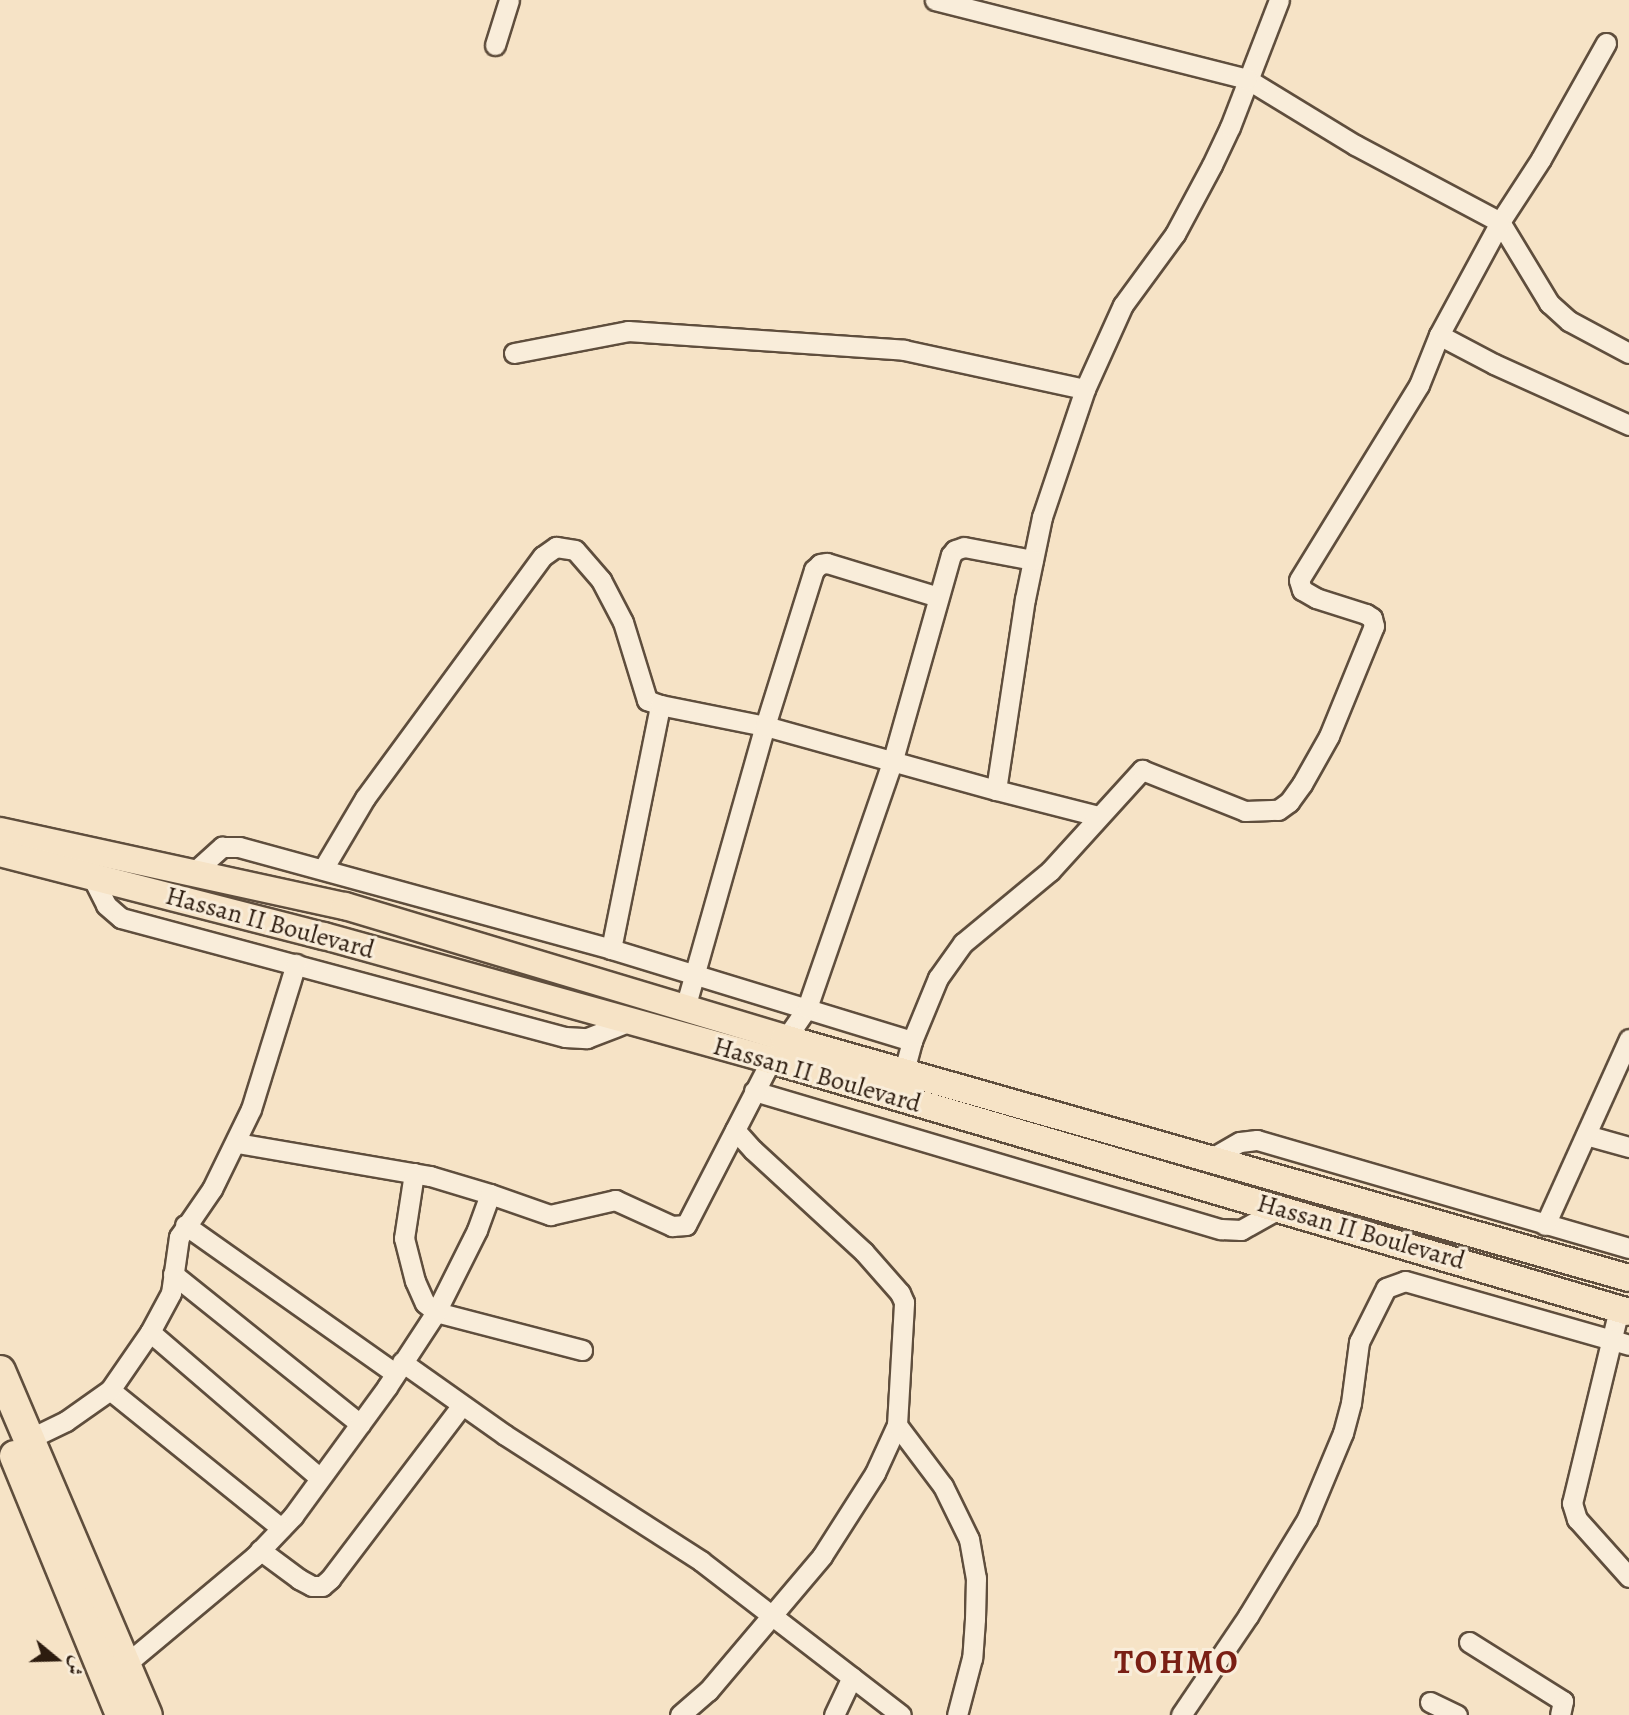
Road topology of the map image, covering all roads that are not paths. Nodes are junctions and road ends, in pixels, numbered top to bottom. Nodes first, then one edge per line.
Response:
1 (509, 0) edge
2 (935, 0) edge
3 (1279, 0) edge
4 (1606, 43) dead end
5 (495, 45) dead end
6 (1247, 79) junction
7 (1500, 222) junction
8 (1439, 335) junction
9 (514, 353) dead end
10 (1629, 353) edge
11 (1085, 389) junction
12 (1629, 425) edge
13 (1033, 560) junction
14 (938, 597) junction
15 (660, 705) junction
16 (765, 726) junction
17 (892, 762) junction
18 (996, 790) junction
19 (1098, 816) junction
20 (0, 831) edge
21 (0, 853) edge
22 (323, 869) junction
23 (194, 872) junction
24 (92, 877) junction
25 (611, 949) junction
26 (296, 964) junction
27 (694, 974) junction
28 (685, 1008) junction
29 (807, 1008) junction
30 (628, 1022) junction
31 (1629, 1039) edge
32 (912, 1041) junction
33 (777, 1049) junction
34 (1623, 1065) edge
35 (904, 1071) junction
36 (754, 1091) junction
37 (736, 1130) junction
38 (1586, 1135) junction
39 (237, 1143) junction
40 (1629, 1147) edge
41 (1210, 1159) junction
42 (414, 1173) junction
43 (490, 1194) junction
44 (1280, 1208) junction
45 (185, 1225) junction
46 (1545, 1225) junction
47 (1629, 1248) edge
48 (173, 1274) junction
49 (1629, 1278) edge
50 (1624, 1310) edge
51 (436, 1312) junction
52 (150, 1332) junction
53 (1620, 1343) edge
54 (582, 1350) dead end
55 (398, 1368) junction
56 (0, 1371) edge
57 (110, 1390) junction
58 (462, 1405) junction
59 (0, 1420) edge
60 (360, 1424) junction
61 (897, 1425) junction
62 (29, 1438) junction
63 (320, 1478) junction
64 (281, 1528) junction
65 (260, 1550) junction
66 (1629, 1577) edge
67 (771, 1615) junction
68 (1469, 1642) dead end
69 (126, 1664) junction
70 (852, 1677) junction
71 (1430, 1702) dead end
72 (121, 1715) edge
73 (148, 1715) edge
74 (680, 1715) edge
75 (834, 1715) edge
76 (901, 1715) edge
77 (957, 1715) edge
78 (1181, 1715) edge
79 (1457, 1715) edge
80 (1560, 1715) edge

1 - 5 street
2 - 6 street
3 - 6 street
4 - 7 street
6 - 7 street
6 - 11 street
7 - 8 street
7 - 10 street
8 - 12 street
8 - 19 street
9 - 11 street
11 - 13 street
13 - 14 street
13 - 18 street
14 - 16 street
14 - 17 street
15 - 16 street
15 - 22 street
15 - 25 street
16 - 17 street
16 - 27 street
17 - 18 street
17 - 29 street
18 - 19 street
19 - 32 street
20 - 23 main road, Hassan II Boulevard
21 - 24 main road, Hassan II Boulevard
22 - 23 street
22 - 25 street
23 - 28 main road, Hassan II Boulevard
24 - 26 street
24 - 30 main road, Hassan II Boulevard
25 - 27 street
26 - 30 street
26 - 39 street
27 - 28 street
27 - 29 street
28 - 33 main road, Hassan II Boulevard
29 - 32 street
29 - 33 street
30 - 33 main road, Hassan II Boulevard
31 - 34 street
32 - 35 street
33 - 35 main road, Hassan II Boulevard
33 - 36 street
33 - 44 main road, Hassan II Boulevard
34 - 38 street
35 - 41 main road, Hassan II Boulevard
36 - 37 street
36 - 44 street
37 - 43 street
37 - 61 street
38 - 40 street
38 - 46 street
39 - 42 street
39 - 45 street
41 - 46 street
41 - 49 main road, Hassan II Boulevard
42 - 43 street
42 - 51 street
43 - 51 street
44 - 50 main road, Hassan II Boulevard
45 - 48 street
45 - 55 street
46 - 47 street
48 - 52 street
48 - 60 street
50 - 53 street
51 - 54 street
51 - 55 street
52 - 57 street
52 - 63 street
53 - 66 street
53 - 78 street
55 - 58 street
55 - 60 street
56 - 62 highway
57 - 62 street
57 - 64 street
58 - 65 street
58 - 67 street
59 - 72 highway
60 - 63 street
61 - 67 street
61 - 77 street
62 - 69 highway
63 - 64 street
64 - 65 street
65 - 69 street
67 - 70 street
67 - 74 street
68 - 80 street
69 - 73 highway
70 - 75 street
70 - 76 street
71 - 79 street

